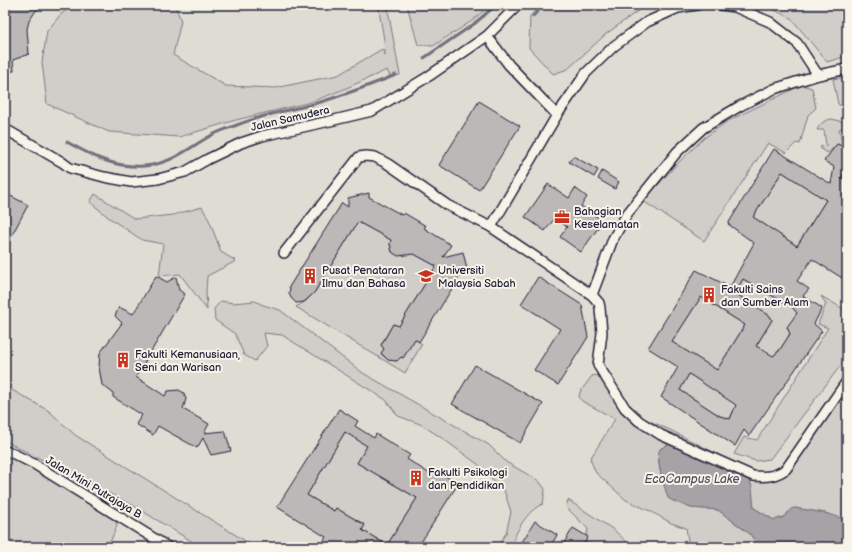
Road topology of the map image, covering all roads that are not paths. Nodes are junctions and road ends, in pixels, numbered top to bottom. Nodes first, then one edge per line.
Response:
1 (518, 5) edge
2 (697, 5) edge
3 (720, 5) edge
4 (487, 36) junction
5 (847, 69) edge
6 (818, 75) junction
7 (557, 115) junction
8 (5, 129) edge
9 (491, 227) junction
10 (284, 253) dead end
11 (592, 295) junction
12 (847, 381) edge
13 (5, 451) edge
14 (168, 547) edge

1 - 4 street, Jalan Samudera
2 - 7 street
3 - 6 street
4 - 7 street
4 - 8 street, Jalan Samudera
5 - 6 street
6 - 11 street
7 - 9 street
9 - 10 street
9 - 11 street
11 - 12 street
13 - 14 street, Jalan Mini Putrajaya B

